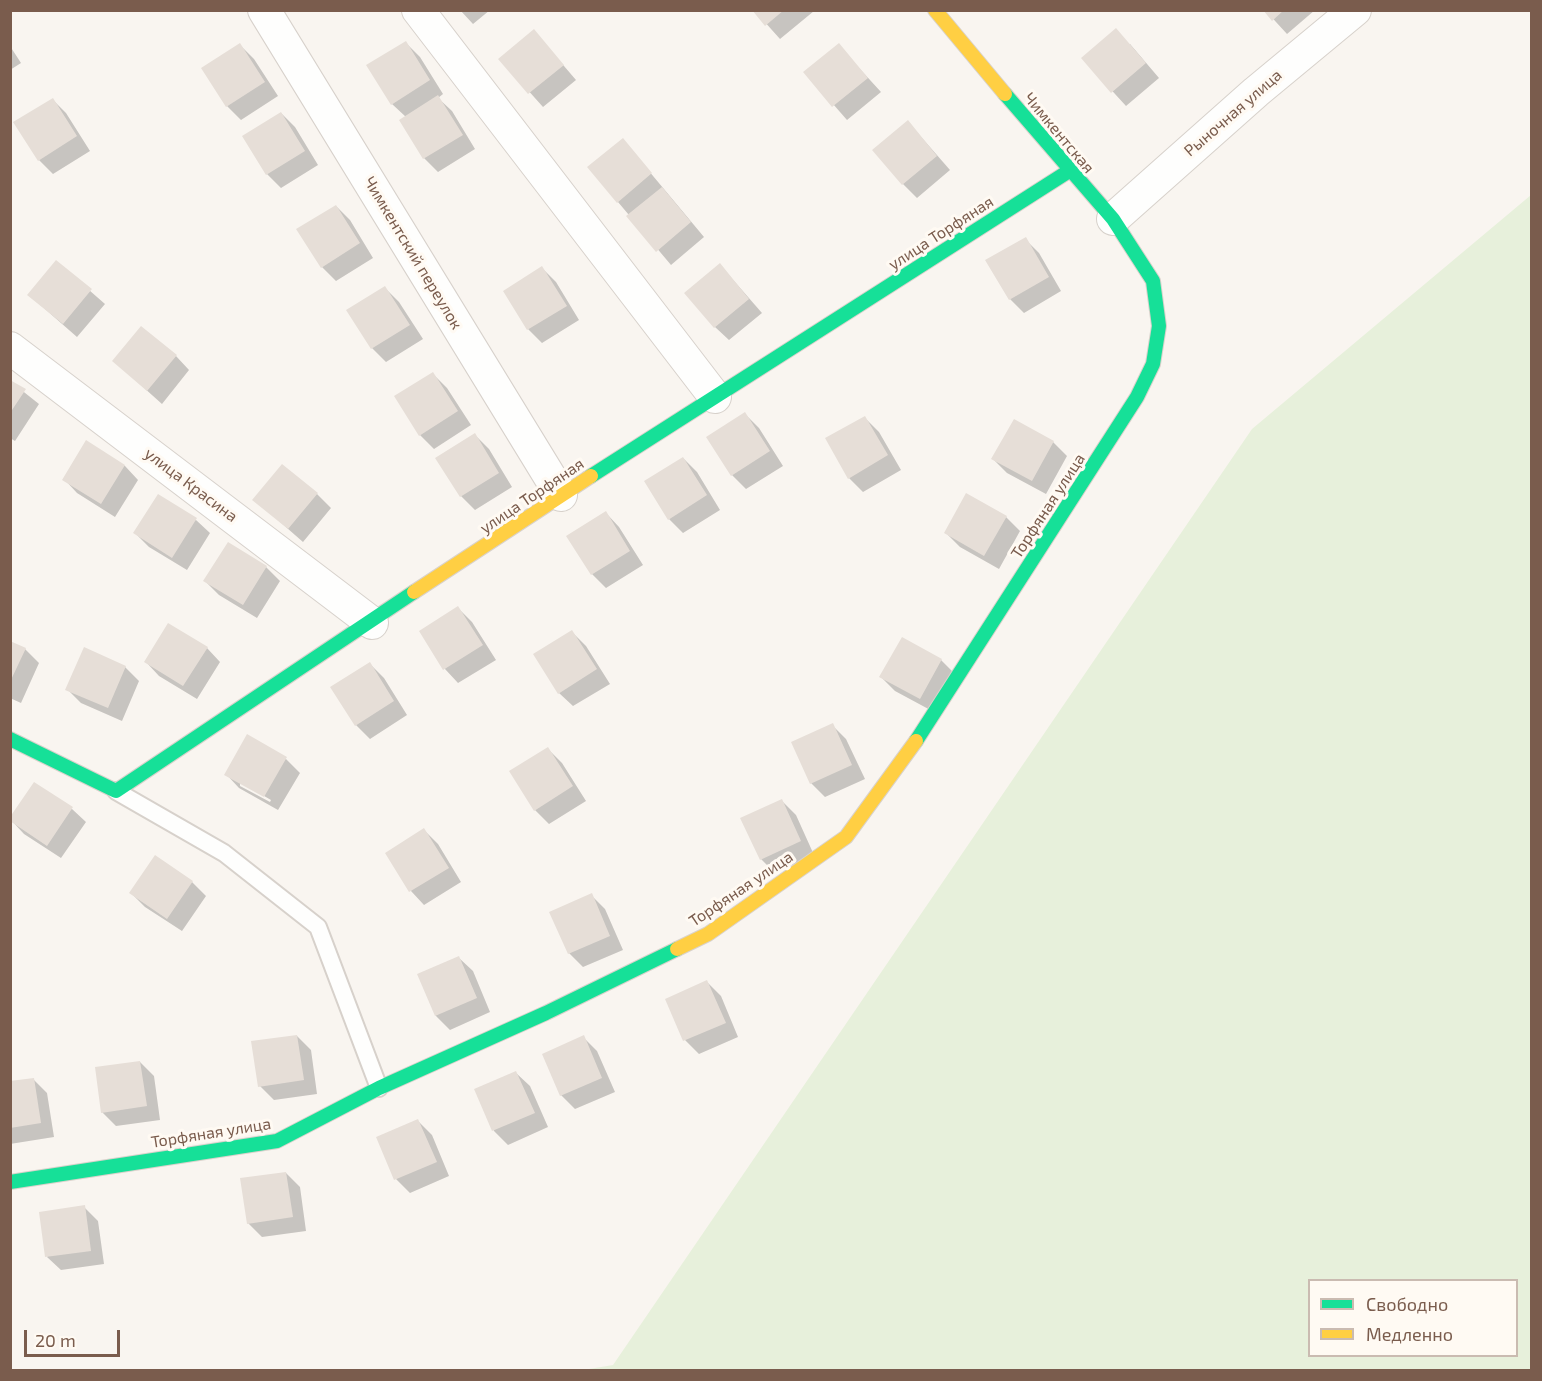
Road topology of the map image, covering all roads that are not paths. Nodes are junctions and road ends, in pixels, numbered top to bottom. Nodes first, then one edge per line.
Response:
1 (264, 10) edge
2 (418, 10) edge
3 (935, 10) edge
4 (1355, 10) edge
5 (1069, 171) junction
6 (1113, 219) junction
7 (1153, 281) joint
8 (10, 348) edge
9 (715, 398) junction
10 (561, 495) junction
11 (372, 623) junction
12 (11, 739) edge
13 (116, 791) junction
14 (379, 1088) junction
15 (10, 1182) edge

1 - 10 street, Чимкентский переулок
2 - 9 street
3 - 5 street, Чимкентская
4 - 6 street, Рыночная улица
5 - 6 street, Чимкентская
5 - 9 street, улица Торфяная
6 - 7 street, Чимкентская
7 - 14 street, Торфяная улица
8 - 11 street, улица Красина
9 - 10 street, улица Торфяная
10 - 11 street, улица Торфяная
11 - 13 street, улица Торфяная
12 - 13 street
13 - 14 lane
14 - 15 street, Торфяная улица

